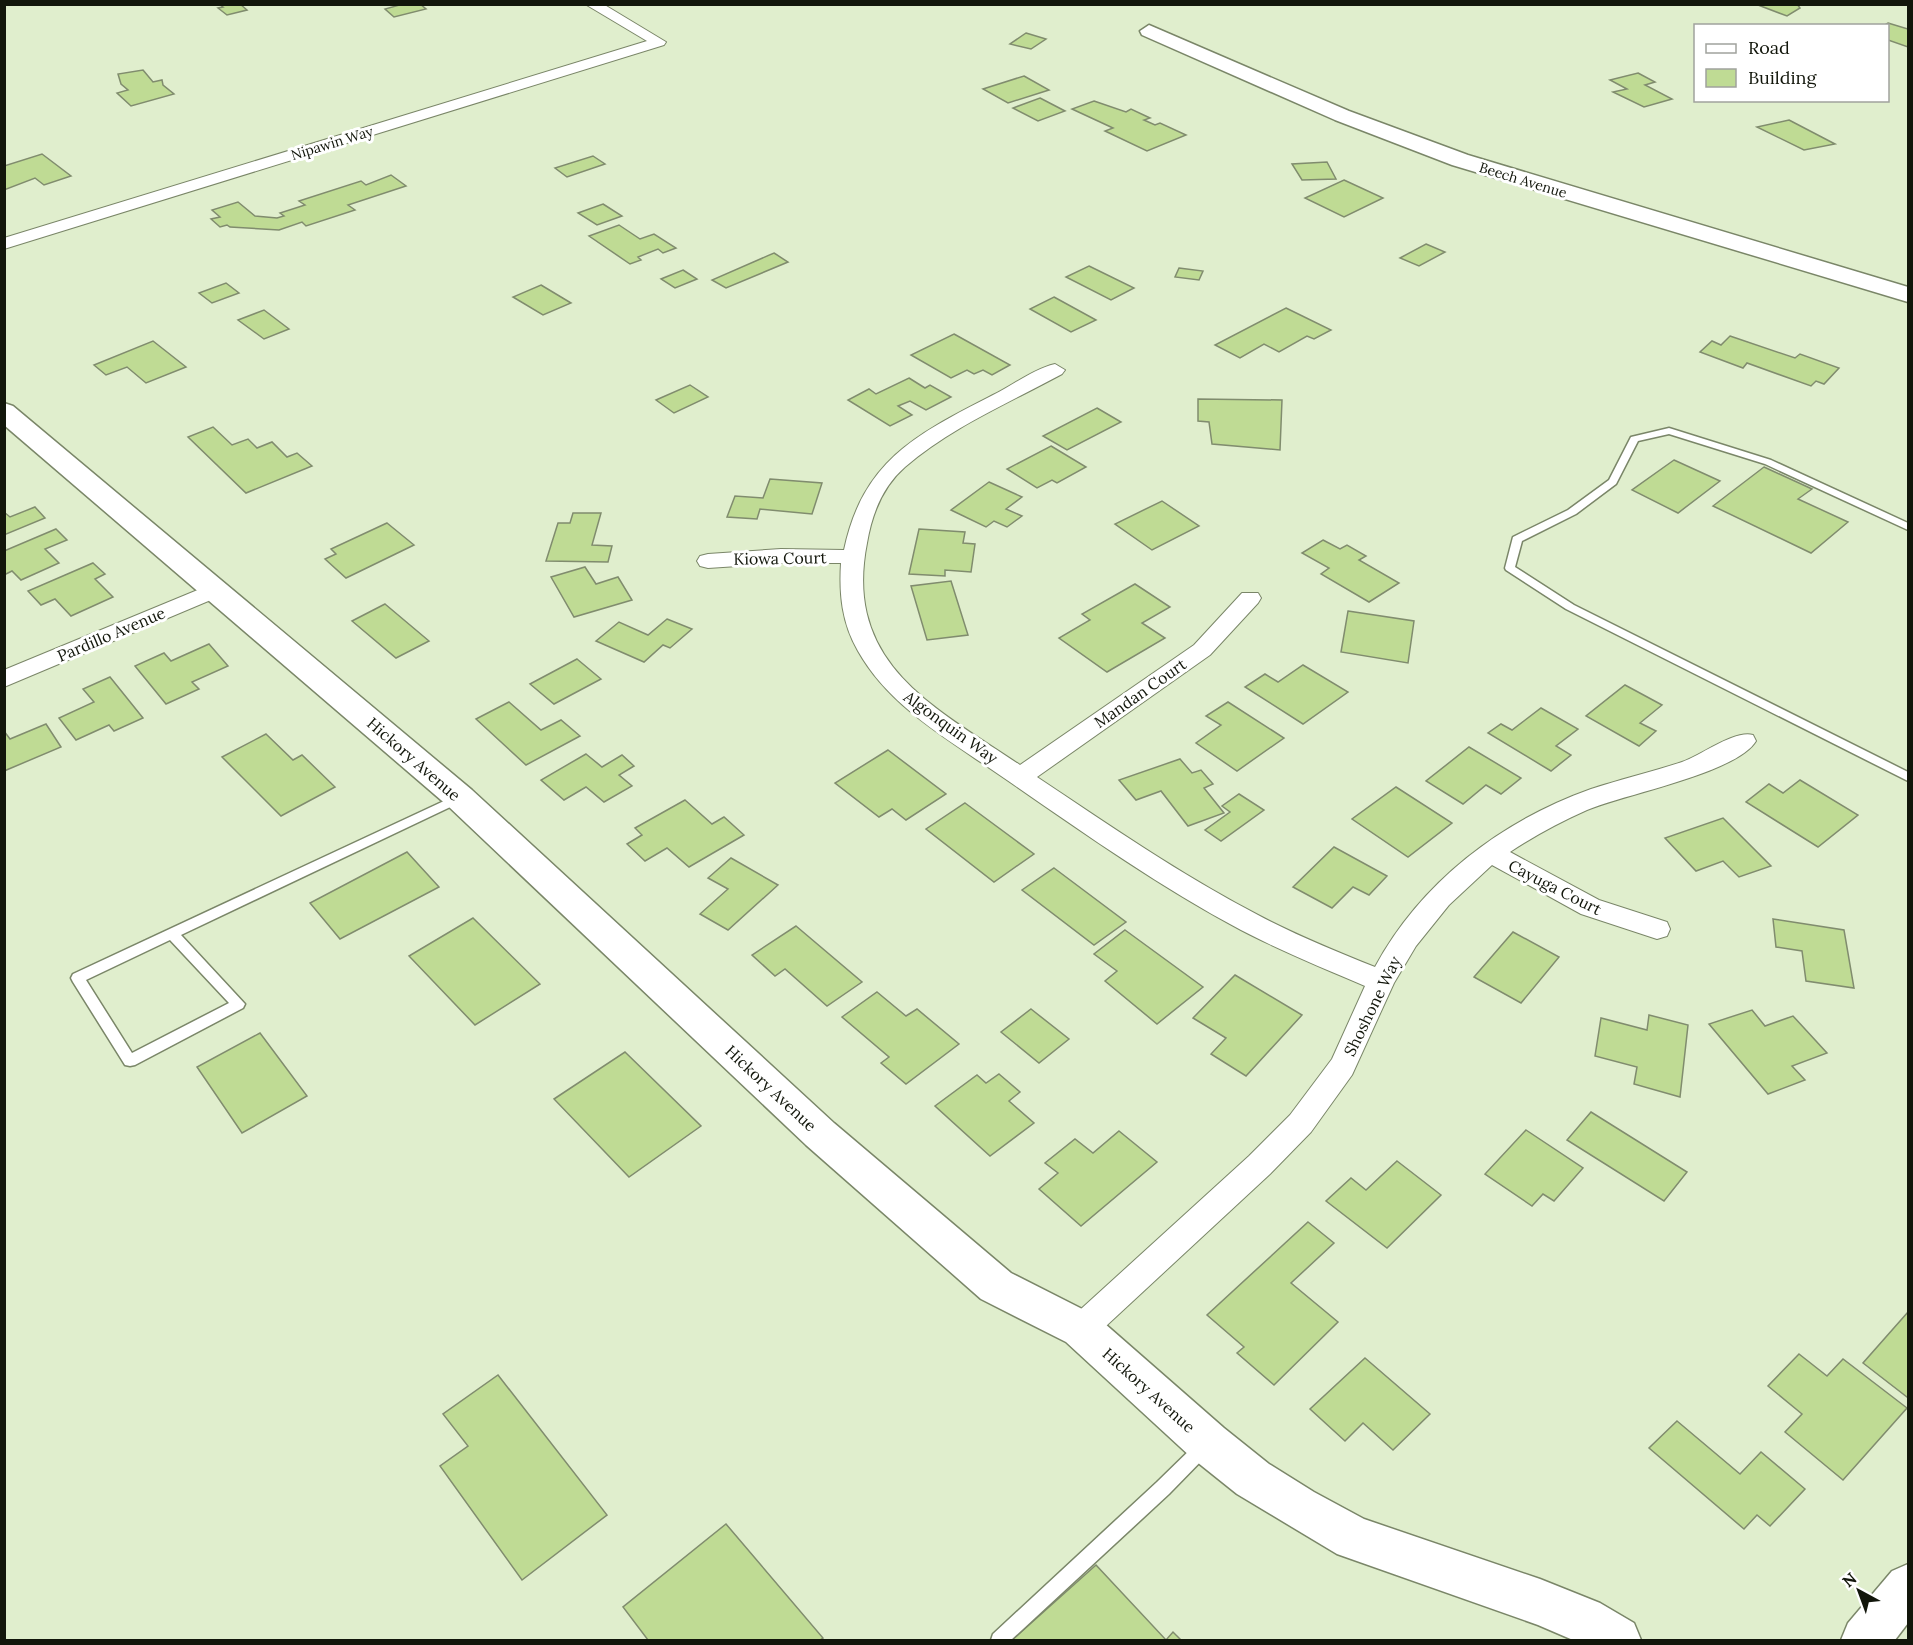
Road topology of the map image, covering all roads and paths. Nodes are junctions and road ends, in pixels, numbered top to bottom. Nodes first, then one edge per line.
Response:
1 (592, 4) edge
2 (1149, 31) dead end
3 (4, 244) edge
4 (1908, 295) edge
5 (1054, 370) dead end
6 (4, 411) edge
7 (1908, 527) edge
8 (852, 557) junction
9 (708, 561) dead end
10 (217, 589) junction
11 (1250, 598) dead end
12 (4, 679) edge
13 (1744, 741) dead end
14 (1021, 776) junction
15 (1908, 777) edge
16 (460, 798) junction
17 (1490, 853) junction
18 (1657, 929) dead end
19 (172, 934) junction
20 (1381, 981) junction
21 (1081, 1329) junction
22 (1208, 1443) junction
23 (1908, 1587) edge
24 (999, 1641) edge
25 (1617, 1641) edge
26 (1865, 1641) edge

1 - 3 street, Nipawin Way
2 - 4 street, Beech Avenue
5 - 8 street, Algonquin Way
6 - 10 street, Hickory Avenue
7 - 15 lane
8 - 9 street, Kiowa Court
8 - 14 street, Algonquin Way
10 - 12 street, Pardillo Avenue
10 - 16 street, Hickory Avenue
11 - 14 street, Mandan Court
13 - 17 street, Shoshone Way
14 - 20 street, Algonquin Way
16 - 19 lane
16 - 21 street, Hickory Avenue
17 - 18 street, Cayuga Court
17 - 20 street, Shoshone Way
19 - 19 lane
20 - 21 street, Shoshone Way
21 - 22 street, Hickory Avenue
22 - 24 lane
22 - 25 street, Hickory Avenue
23 - 26 street

